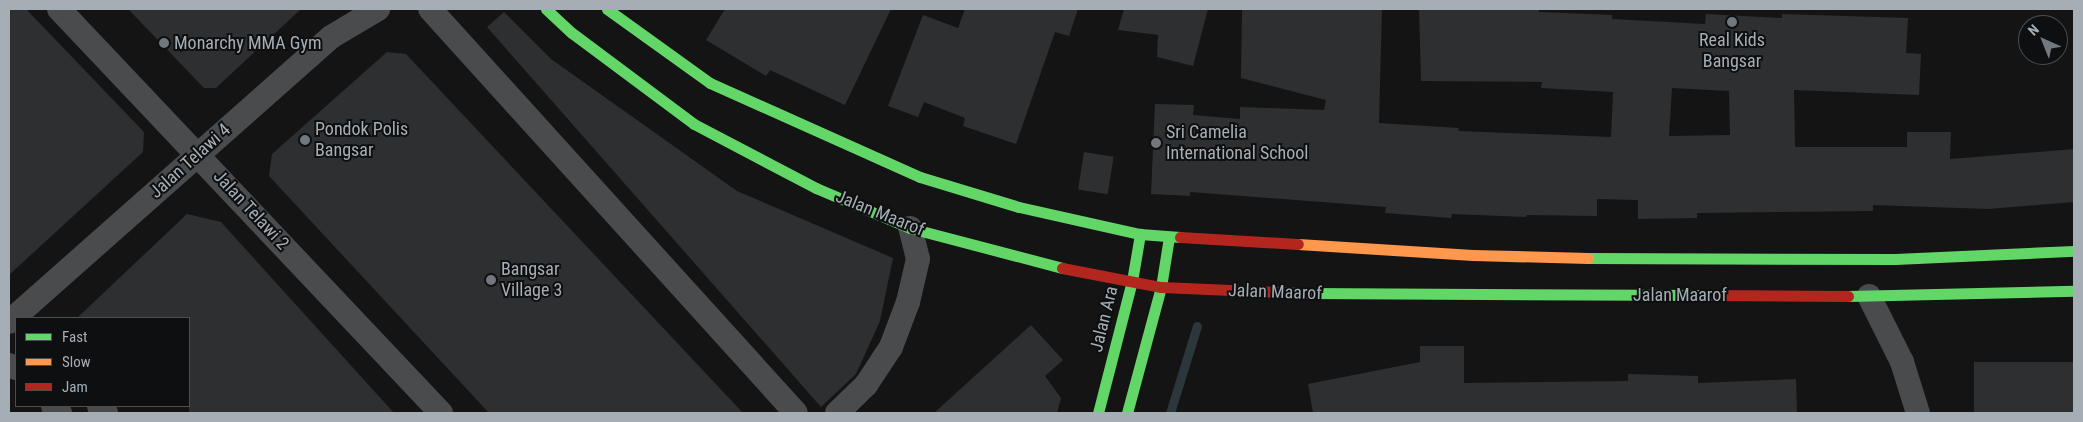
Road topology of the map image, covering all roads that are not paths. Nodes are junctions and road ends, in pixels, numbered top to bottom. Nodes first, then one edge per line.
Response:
1 (59, 9) edge
2 (348, 9) edge
3 (378, 9) edge
4 (430, 9) edge
5 (546, 9) edge
6 (607, 9) edge
7 (331, 36) junction
8 (198, 154) junction
9 (910, 228) junction
10 (1140, 234) junction
11 (1169, 236) junction
12 (2074, 252) edge
13 (1132, 281) junction
14 (1161, 287) junction
15 (2074, 291) edge
16 (1869, 296) junction
17 (16, 317) edge
18 (441, 413) edge
19 (796, 413) edge
20 (837, 413) edge
21 (1098, 413) edge
22 (1127, 413) edge
23 (1918, 413) edge

1 - 8 street, Jalan Telawi 2
2 - 7 street
3 - 7 street, Jalan Telawi 4
4 - 19 street
5 - 9 main road, Jalan Maarof
6 - 10 main road, Jalan Maarof
7 - 8 street, Jalan Telawi 4
8 - 17 street, Jalan Telawi 4
8 - 18 street, Jalan Telawi 2
9 - 13 main road, Jalan Maarof
9 - 20 street
10 - 11 main road, Jalan Maarof
10 - 13 main road, Jalan Ara
11 - 12 main road, Jalan Maarof
11 - 14 main road
13 - 14 main road, Jalan Maarof
13 - 21 main road, Jalan Ara
14 - 16 main road, Jalan Maarof
14 - 22 main road
15 - 16 main road, Jalan Maarof
16 - 23 street

